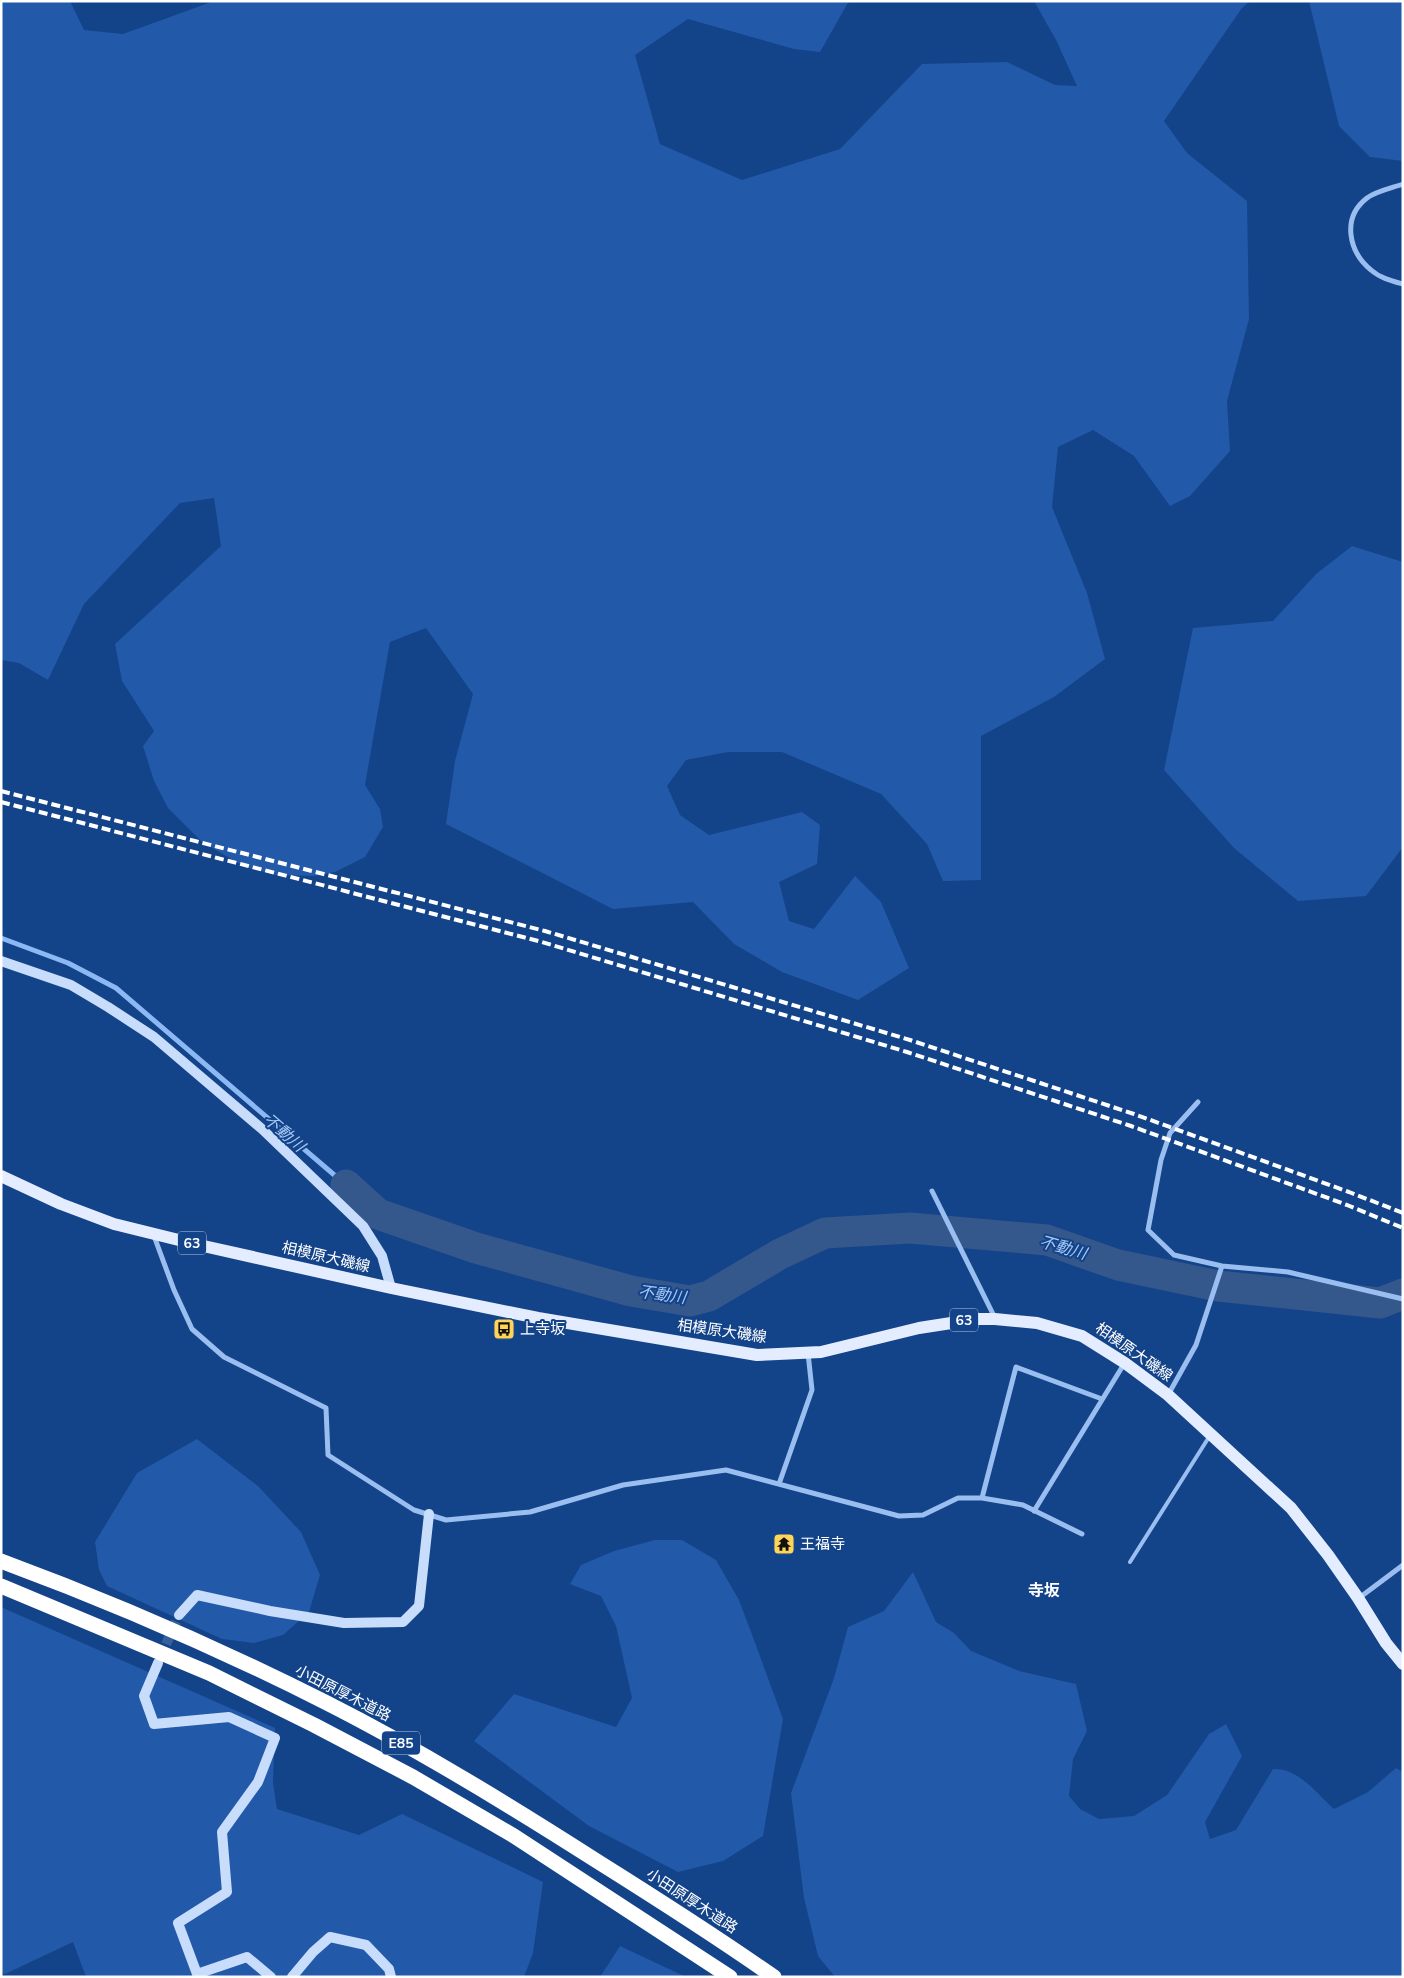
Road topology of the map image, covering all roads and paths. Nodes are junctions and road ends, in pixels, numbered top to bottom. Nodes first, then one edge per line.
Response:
1 (1403, 184) edge
2 (1403, 284) edge
3 (1, 961) edge
4 (1198, 1102) dead end
5 (1, 1176) edge
6 (932, 1191) dead end
7 (152, 1233) junction
8 (1222, 1266) junction
9 (391, 1288) junction
10 (1403, 1299) edge
11 (995, 1319) junction
12 (808, 1353) junction
13 (1125, 1363) junction
14 (1168, 1395) junction
15 (1102, 1399) junction
16 (1210, 1434) junction
17 (779, 1484) junction
18 (982, 1498) junction
19 (1034, 1511) junction
20 (429, 1514) junction
21 (1082, 1534) dead end
22 (1, 1561) edge
23 (1130, 1562) dead end
24 (1403, 1565) edge
25 (1, 1586) edge
26 (1358, 1598) junction
27 (179, 1615) tunnel mouth
28 (158, 1664) tunnel mouth
29 (1403, 1664) edge
30 (271, 1977) edge
31 (292, 1977) edge
32 (391, 1977) edge
33 (730, 1977) edge
34 (774, 1977) edge

1 - 2 street
3 - 9 street
4 - 8 street
5 - 7 main road, 相模原大磯線 / 63
6 - 11 street
7 - 9 main road, 相模原大磯線 / 63
7 - 20 street
8 - 10 street
8 - 14 street
9 - 12 main road, 相模原大磯線 / 63
11 - 12 main road, 相模原大磯線 / 63
11 - 13 main road, 相模原大磯線 / 63
12 - 17 street
13 - 14 main road, 相模原大磯線 / 63
13 - 15 street
14 - 16 main road, 相模原大磯線 / 63
15 - 18 street
15 - 19 street
16 - 23 lane
16 - 26 main road, 相模原大磯線 / 63
17 - 18 street
17 - 20 street
18 - 19 street
19 - 21 street
20 - 27 street
22 - 34 highway, 小田原厚木道路 / E85
24 - 26 street
25 - 33 highway, E85
26 - 29 main road, 相模原大磯線 / 63
28 - 30 street
31 - 32 street

